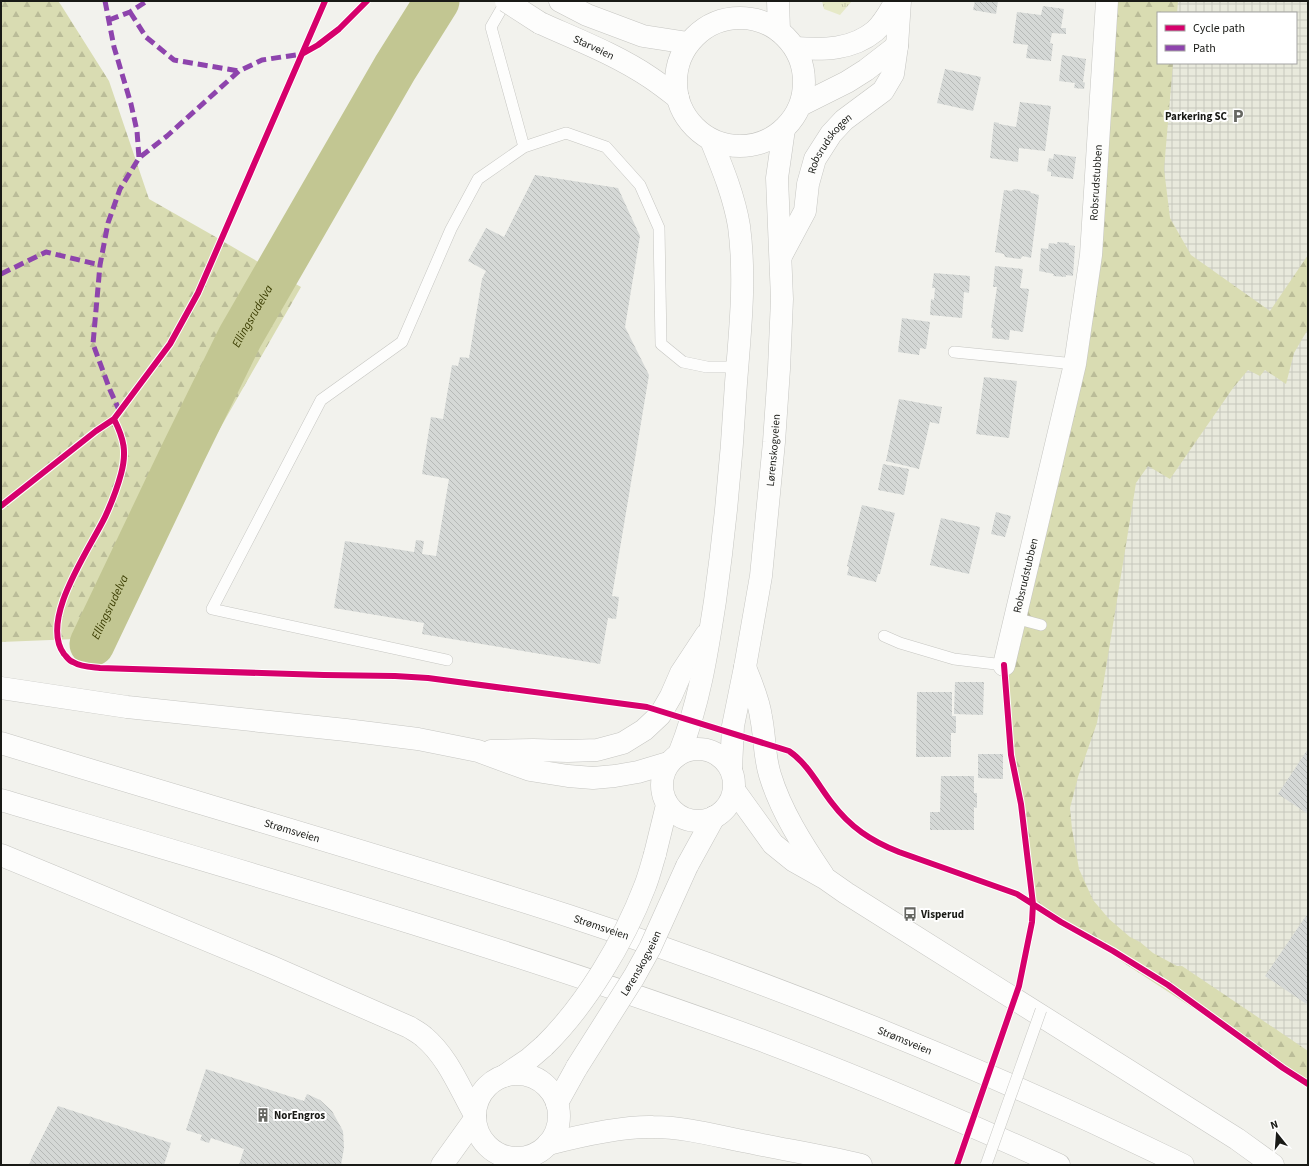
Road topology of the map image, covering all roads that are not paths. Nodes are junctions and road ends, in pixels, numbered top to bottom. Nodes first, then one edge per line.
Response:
1 (506, 1) edge
2 (560, 1) edge
3 (725, 1) edge
4 (778, 1) edge
5 (896, 1) edge
6 (900, 1) edge
7 (1107, 1) edge
8 (709, 25) junction
9 (779, 31) junction
10 (688, 44) junction
11 (898, 46) junction
12 (795, 48) junction
13 (678, 98) junction
14 (801, 105) junction
15 (784, 130) junction
16 (711, 140) junction
17 (524, 147) junction
18 (781, 256) junction
19 (954, 352) dead end
20 (1075, 364) junction
21 (737, 366) junction
22 (1015, 618) junction
23 (1041, 625) dead end
24 (710, 629) junction
25 (884, 636) dead end
26 (448, 660) dead end
27 (1004, 665) joint
28 (745, 667) junction
29 (1, 688) edge
30 (1, 743) edge
31 (478, 751) junction
32 (674, 759) junction
33 (732, 780) junction
34 (1, 800) edge
35 (667, 805) junction
36 (714, 818) junction
37 (1, 856) edge
38 (826, 879) junction
39 (1041, 1010) dead end
40 (504, 1076) junction
41 (557, 1103) junction
42 (475, 1117) junction
43 (548, 1144) junction
44 (519, 1161) edge
45 (442, 1165) edge
46 (861, 1165) edge
47 (986, 1165) edge
48 (1059, 1165) edge
49 (1183, 1165) edge
50 (1273, 1165) edge

1 - 13 main road, Starveien, bridge
1 - 17 lane
2 - 10 main road
3 - 8 main road
4 - 9 main road
5 - 12 main road
6 - 11 main road, Robsrudskogen
7 - 20 main road, Robsrudstubben
8 - 9 main road
8 - 10 main road
9 - 12 main road
10 - 13 main road
11 - 14 main road
11 - 18 main road, Robsrudskogen
12 - 14 main road
13 - 16 main road
14 - 15 main road
15 - 16 main road
15 - 18 main road, Lørenskogveien
16 - 21 main road
17 - 21 lane
17 - 26 lane
18 - 28 main road, Lørenskogveien
19 - 20 lane
20 - 22 main road, Robsrudstubben
21 - 24 main road
22 - 23 lane
22 - 27 main road, Robsrudstubben
24 - 31 main road
24 - 32 main road
25 - 27 lane, Robsrudstubben
28 - 33 main road, Lørenskogveien
28 - 38 main road
29 - 31 main road
30 - 49 main road, Strømsveien
31 - 32 main road
32 - 33 main road
32 - 35 main road
33 - 36 main road
33 - 38 main road
34 - 48 main road
35 - 36 main road
35 - 40 main road, bridge
36 - 41 main road, Lørenskogveien, bridge
37 - 42 main road
38 - 50 main road
39 - 47 lane, bridge
40 - 41 main road
40 - 42 main road
41 - 43 main road
42 - 44 main road
42 - 45 main road
43 - 44 main road
43 - 46 main road

